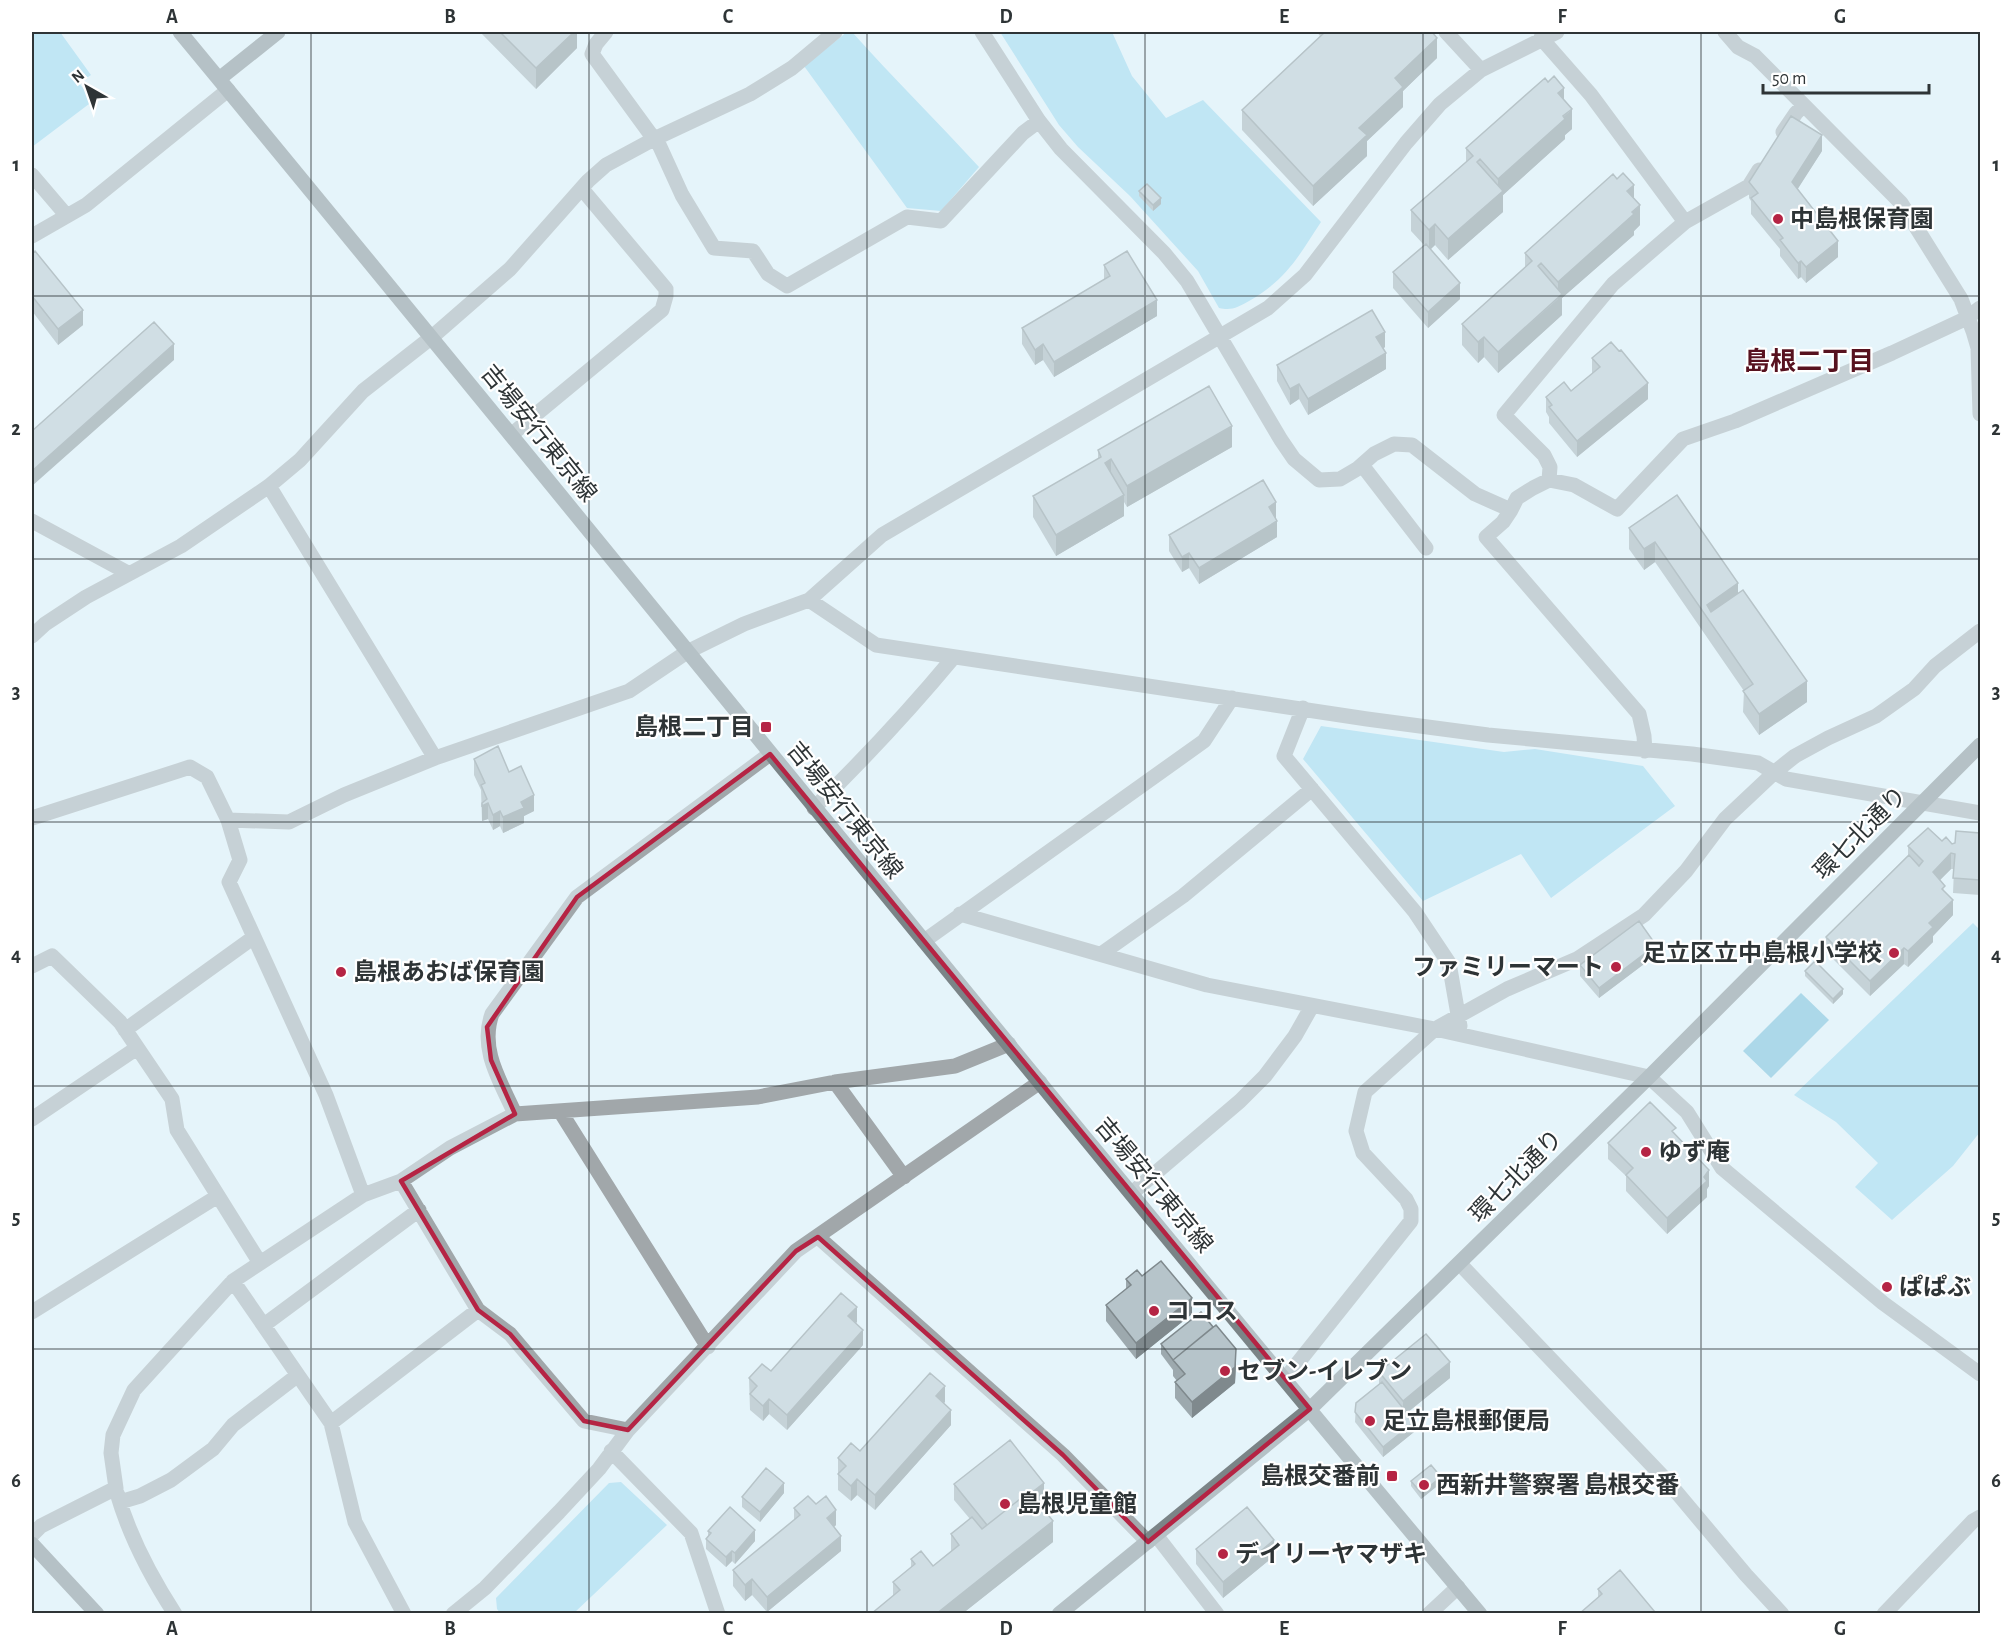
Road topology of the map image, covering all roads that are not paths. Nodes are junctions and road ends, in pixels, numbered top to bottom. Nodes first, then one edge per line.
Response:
1 (180, 32) edge
2 (278, 32) edge
3 (606, 32) edge
4 (835, 32) edge
5 (982, 32) edge
6 (1446, 32) edge
7 (1557, 32) edge
8 (1725, 32) edge
9 (1541, 38) junction
10 (1481, 70) junction
11 (224, 85) junction
12 (1803, 106) junction
13 (1039, 121) junction
14 (655, 139) junction
15 (32, 175) edge
16 (582, 189) junction
17 (67, 216) junction
18 (1685, 222) junction
19 (32, 236) edge
20 (1980, 308) edge
21 (1967, 318) junction
22 (1218, 336) junction
23 (432, 337) junction
24 (1980, 414) edge
25 (511, 435) junction
26 (1362, 465) junction
27 (1549, 480) junction
28 (269, 486) junction
29 (1511, 510) junction
30 (32, 521) edge
31 (1426, 548) dead end
32 (128, 573) junction
33 (809, 600) junction
34 (1980, 631) edge
35 (32, 636) edge
36 (687, 652) junction
37 (953, 658) junction
38 (1232, 698) junction
39 (1304, 708) junction
40 (1980, 745) edge
41 (1645, 752) junction
42 (770, 754) junction
43 (435, 758) junction
44 (1776, 771) junction
45 (1312, 789) junction
46 (1922, 802) junction
47 (814, 808) junction
48 (1980, 813) edge
49 (32, 818) edge
50 (228, 820) junction
51 (960, 914) junction
52 (254, 937) junction
53 (924, 941) junction
54 (1101, 954) junction
55 (32, 966) edge
56 (1312, 1006) junction
57 (1459, 1017) junction
58 (1435, 1029) junction
59 (125, 1030) junction
60 (1461, 1035) junction
61 (1009, 1044) junction
62 (137, 1048) junction
63 (1649, 1077) junction
64 (835, 1082) junction
65 (1040, 1082) junction
66 (560, 1111) junction
67 (515, 1114) junction
68 (32, 1119) edge
69 (904, 1177) junction
70 (401, 1180) junction
71 (1132, 1193) junction
72 (218, 1196) junction
73 (363, 1196) junction
74 (419, 1210) junction
75 (818, 1237) junction
76 (260, 1263) junction
77 (1460, 1264) junction
78 (233, 1281) junction
79 (478, 1310) junction
80 (32, 1312) edge
81 (264, 1325) junction
82 (708, 1347) junction
83 (1980, 1374) edge
84 (298, 1375) junction
85 (1285, 1379) junction
86 (1310, 1409) junction
87 (331, 1423) junction
88 (628, 1430) junction
89 (611, 1451) junction
90 (118, 1495) junction
91 (1980, 1517) edge
92 (32, 1535) edge
93 (1152, 1539) junction
94 (32, 1544) edge
95 (1458, 1587) junction
96 (97, 1614) edge
97 (175, 1614) edge
98 (404, 1614) edge
99 (453, 1614) edge
100 (718, 1614) edge
101 (1059, 1614) edge
102 (1217, 1614) edge
103 (1429, 1614) edge
104 (1480, 1614) edge
105 (1782, 1614) edge
106 (1884, 1614) edge

1 - 11 main road, 吉場安行東京線
2 - 11 main road
3 - 14 street
4 - 14 street
5 - 13 street
6 - 10 street
7 - 9 street
8 - 12 street
9 - 10 street
9 - 18 street
10 - 22 street
11 - 17 street
11 - 23 main road, 吉場安行東京線
12 - 18 street
12 - 21 street
13 - 14 street
13 - 22 street
14 - 16 street
15 - 17 street
16 - 23 street
16 - 25 street
17 - 19 street
18 - 27 street
20 - 21 street
21 - 24 street
21 - 27 street
22 - 26 street
22 - 33 street
23 - 25 main road, 吉場安行東京線
23 - 28 street
25 - 36 main road, 吉場安行東京線
26 - 29 street
26 - 31 street
27 - 29 street
28 - 32 street
28 - 43 street
29 - 41 street
30 - 32 street
32 - 35 street
33 - 36 street
33 - 37 street
34 - 44 street
36 - 42 main road, 吉場安行東京線
36 - 43 street
37 - 38 street
37 - 47 street
38 - 39 street
38 - 51 street
39 - 41 street
39 - 45 street
40 - 46 main road, 環七北通り
41 - 44 street
42 - 47 main road, 吉場安行東京線
42 - 67 street
43 - 50 street
44 - 46 street
44 - 57 street
45 - 54 street
45 - 57 street
46 - 48 street
46 - 63 main road, 環七北通り
47 - 53 main road, 吉場安行東京線
49 - 50 street
50 - 52 street
51 - 53 street
51 - 54 street
52 - 59 street
52 - 73 street
53 - 61 main road, 吉場安行東京線
54 - 56 street
55 - 59 street
56 - 58 street
56 - 71 street
57 - 58 street
57 - 60 street
58 - 60 street
58 - 85 street
59 - 62 street
60 - 63 street
61 - 64 street
61 - 65 main road, 吉場安行東京線
62 - 68 street
62 - 72 street
63 - 77 main road, 環七北通り
63 - 83 street
64 - 66 street
64 - 69 street
65 - 69 street
65 - 71 main road, 吉場安行東京線
66 - 67 street
66 - 82 street
67 - 70 street
69 - 75 street
70 - 73 street
70 - 74 street
71 - 85 main road, 吉場安行東京線
72 - 76 street
72 - 80 street
73 - 76 street
74 - 79 street
74 - 81 street
75 - 82 street
75 - 93 street
76 - 78 street
77 - 86 main road, 環七北通り
77 - 105 street
78 - 81 street
78 - 90 street
79 - 87 street
79 - 88 street
81 - 84 street
82 - 88 street
84 - 87 street
84 - 90 street
85 - 86 main road, 吉場安行東京線
86 - 93 main road, 環七北通り
86 - 95 main road, 吉場安行東京線
87 - 98 street
88 - 89 street
89 - 99 street
89 - 100 street
90 - 92 street
90 - 97 street
91 - 106 street
93 - 101 main road, 環七北通り
93 - 102 street
94 - 96 main road
95 - 103 street
95 - 104 main road, 吉場安行東京線

